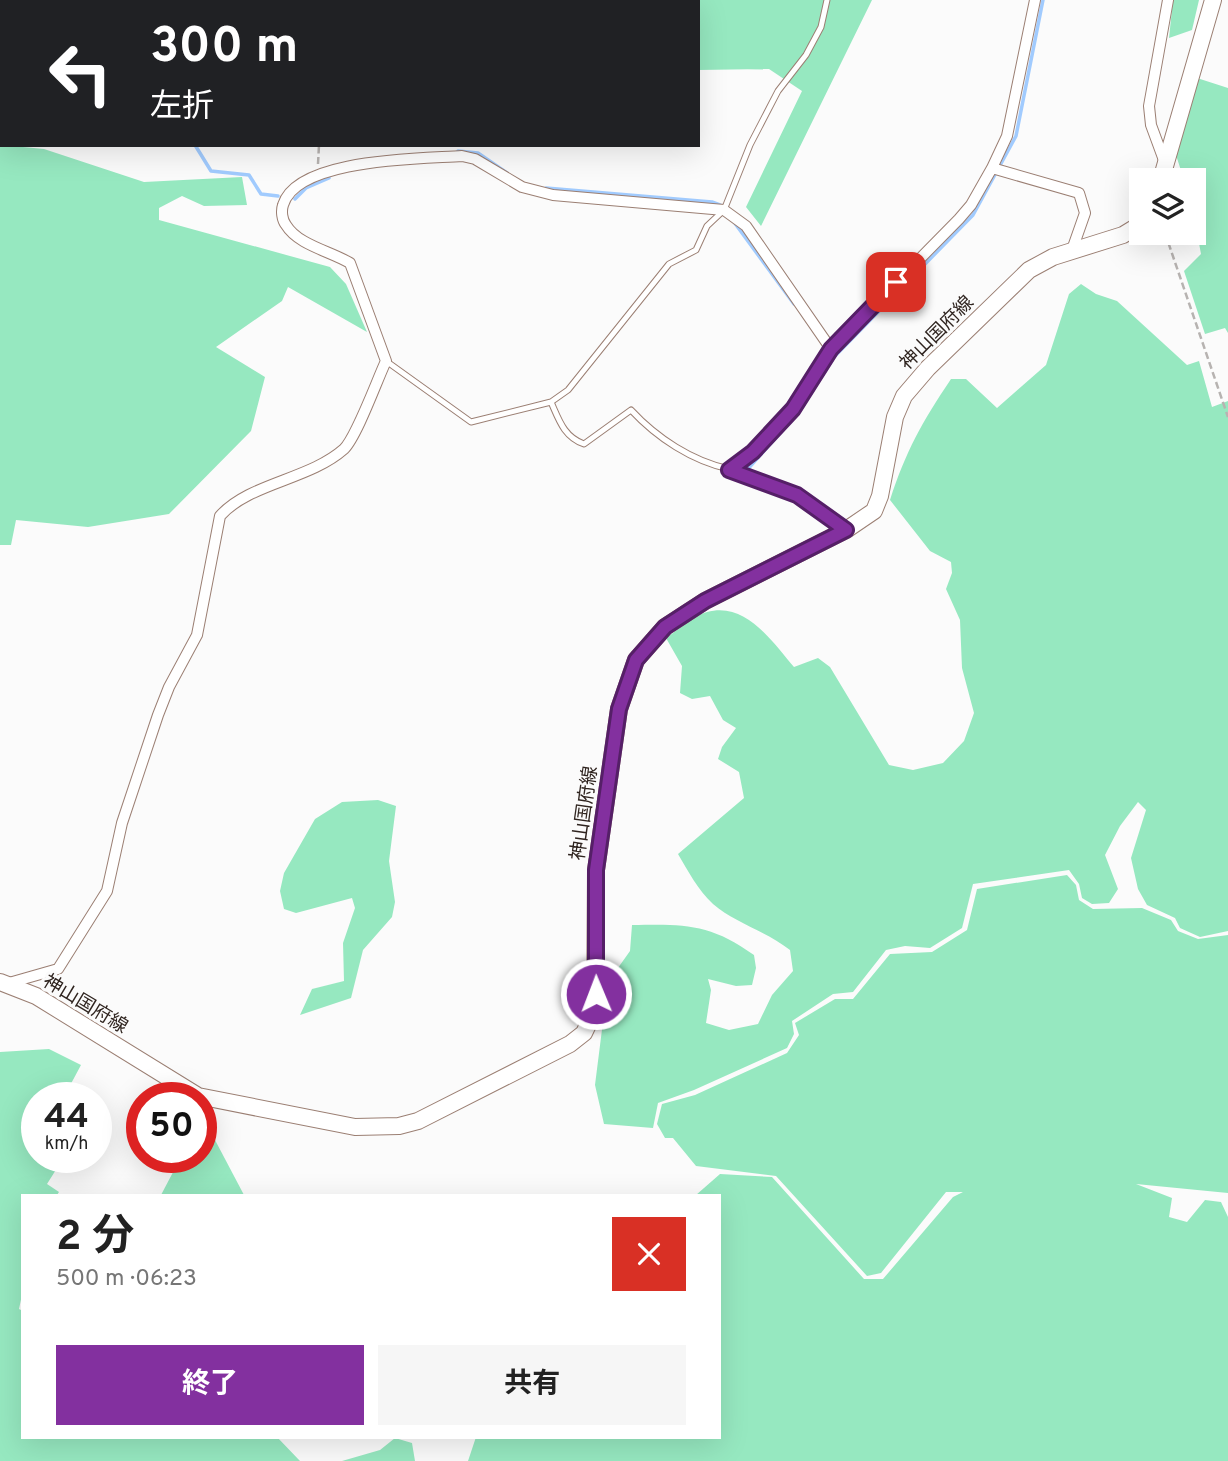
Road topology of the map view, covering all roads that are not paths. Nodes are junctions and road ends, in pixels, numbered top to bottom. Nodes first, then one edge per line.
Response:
1 (827, 0) edge
2 (1035, 0) edge
3 (1168, 0) edge
4 (1213, 0) edge
5 (1162, 168) edge
6 (1164, 168) edge
7 (997, 169) junction
8 (724, 210) junction
9 (1129, 231) edge
10 (1072, 250) junction
11 (831, 349) junction
12 (386, 361) junction
13 (551, 402) junction
14 (729, 470) junction
15 (846, 530) junction
16 (4, 983) edge

1 - 8 lane
2 - 7 street
3 - 5 street
4 - 6 main road
7 - 10 street
7 - 11 street
8 - 11 street
8 - 12 street
8 - 13 lane
9 - 10 main road, 神山国府線
10 - 15 main road, 神山国府線
11 - 14 street
12 - 13 lane
12 - 16 street
13 - 14 lane
14 - 15 street
15 - 16 main road, 神山国府線

